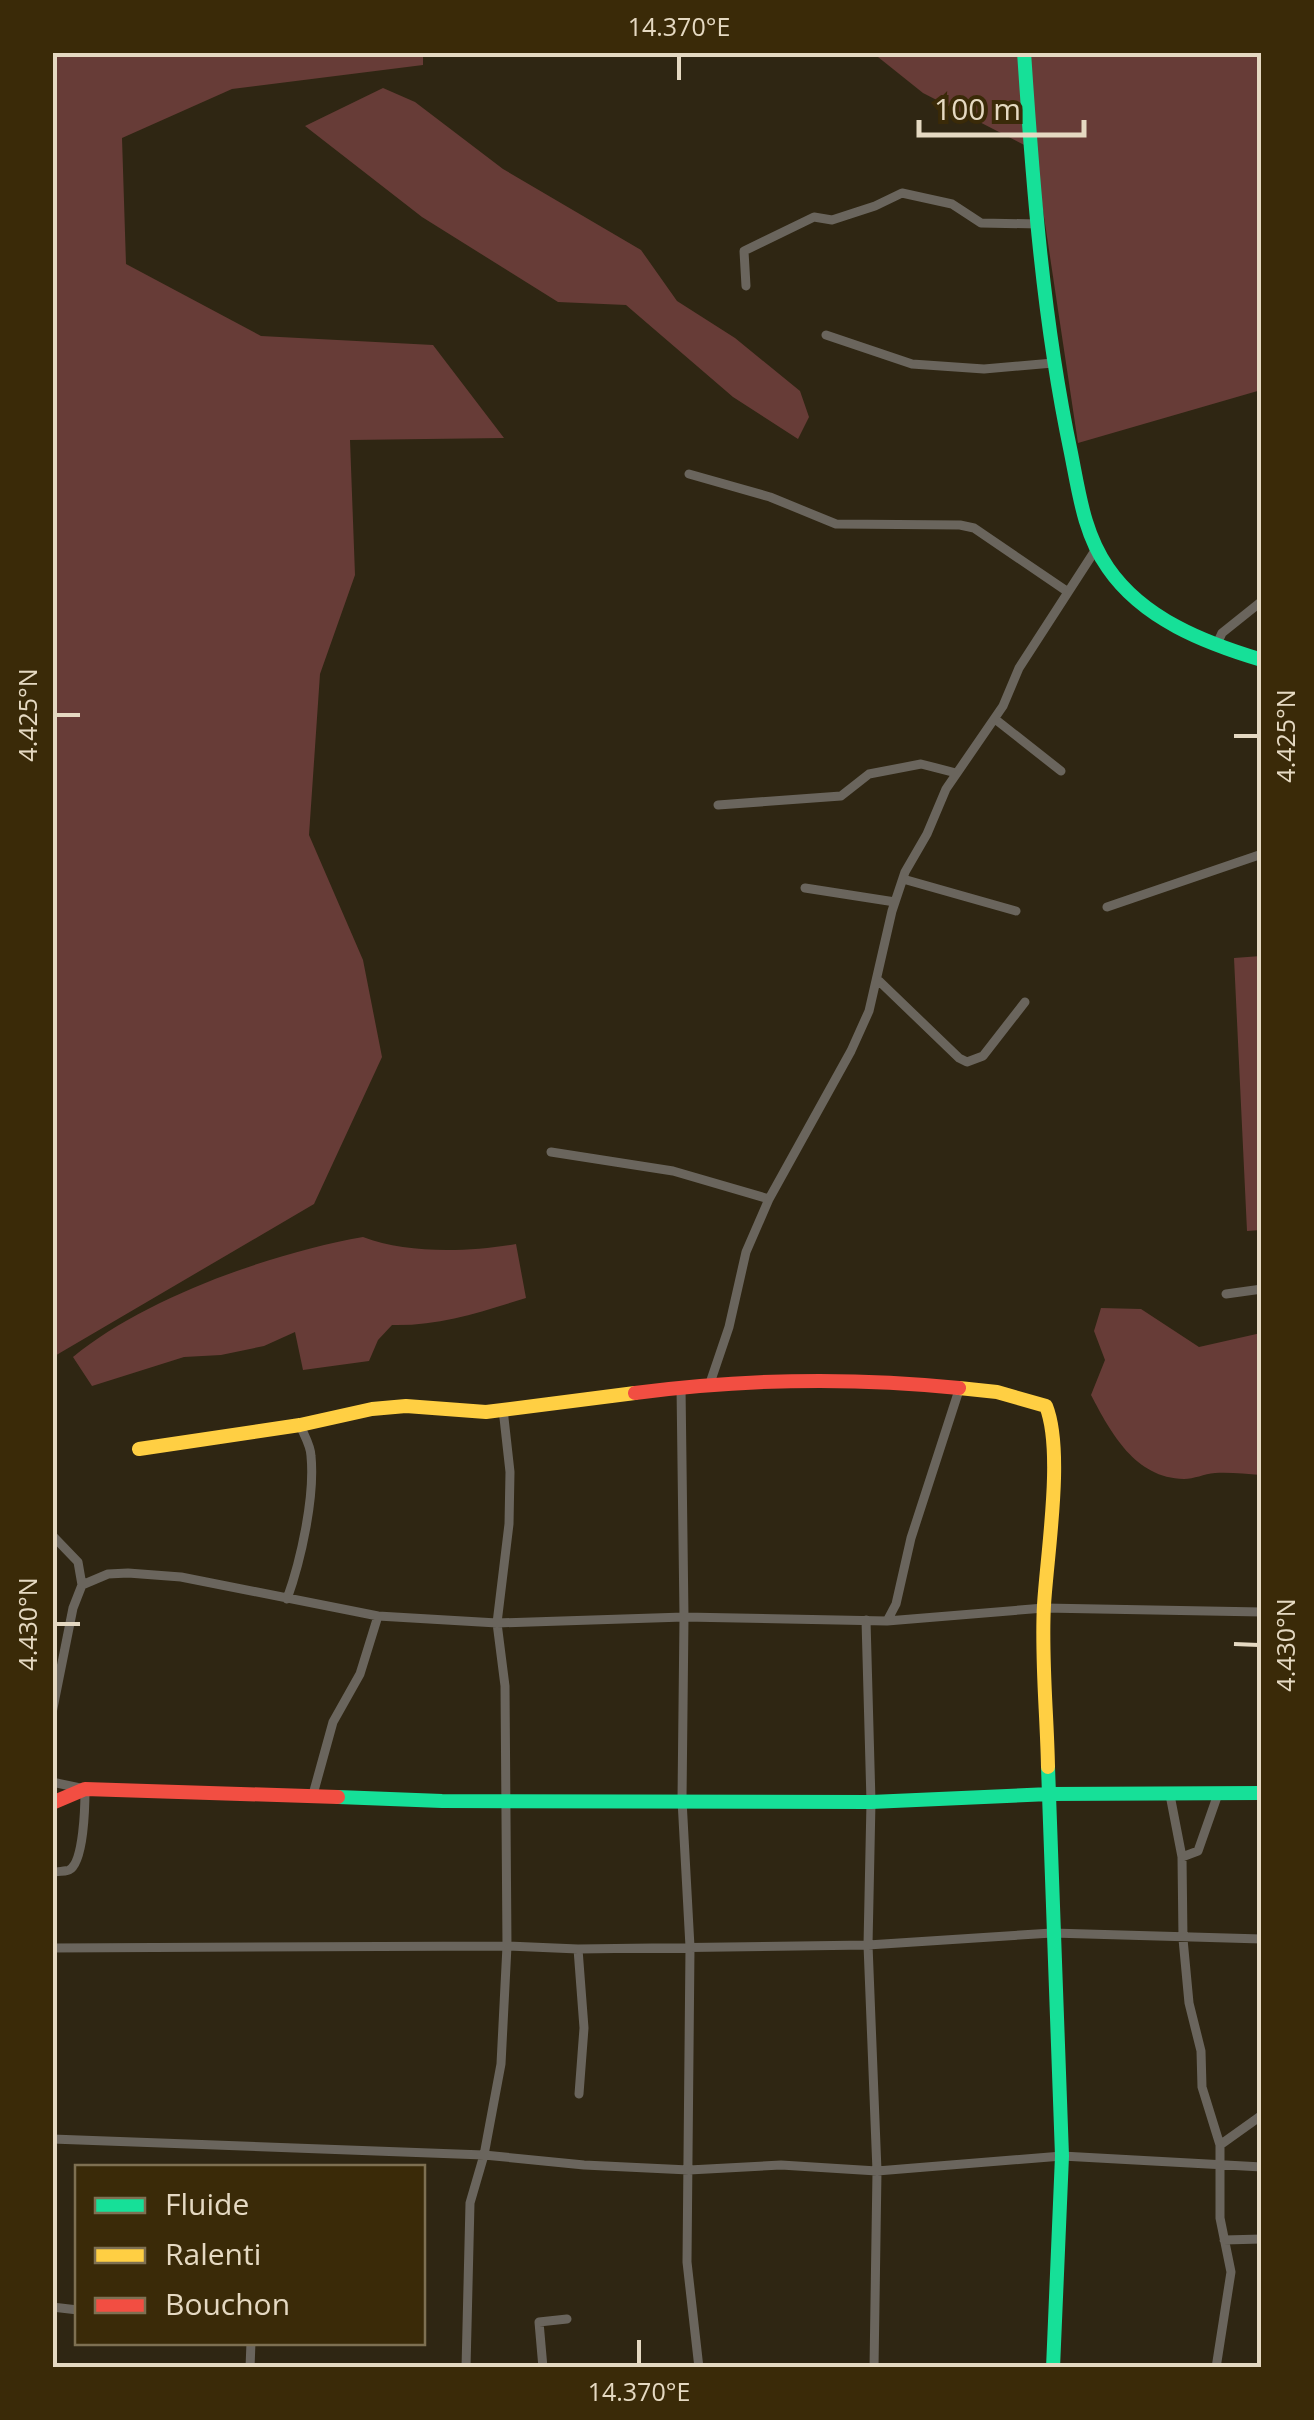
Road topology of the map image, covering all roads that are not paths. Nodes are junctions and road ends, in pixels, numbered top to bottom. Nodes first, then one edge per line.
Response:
1 (1024, 52) edge
2 (1039, 224) junction
3 (746, 286) dead end
4 (826, 335) dead end
5 (1052, 363) junction
6 (689, 474) dead end
7 (1096, 549) junction
8 (1068, 592) junction
9 (1262, 601) edge
10 (1216, 646) junction
11 (1262, 660) edge
12 (995, 718) junction
13 (1061, 772) dead end
14 (956, 773) junction
15 (718, 806) dead end
16 (1262, 854) edge
17 (903, 879) junction
18 (805, 888) dead end
19 (895, 902) junction
20 (1107, 907) dead end
21 (1016, 912) dead end
22 (877, 980) junction
23 (1025, 1002) dead end
24 (551, 1152) dead end
25 (769, 1200) junction
26 (1262, 1289) edge
27 (1226, 1294) dead end
28 (710, 1384) junction
29 (680, 1386) junction
30 (960, 1387) junction
31 (503, 1409) junction
32 (300, 1425) junction
33 (139, 1449) dead end
34 (52, 1535) edge
35 (82, 1585) junction
36 (287, 1599) junction
37 (1044, 1608) junction
38 (1262, 1612) edge
39 (378, 1616) junction
40 (684, 1617) junction
41 (866, 1620) junction
42 (887, 1621) junction
43 (497, 1623) junction
44 (52, 1713) edge
45 (52, 1782) edge
46 (85, 1789) junction
47 (1262, 1793) edge
48 (1050, 1794) junction
49 (1218, 1794) junction
50 (1170, 1795) junction
51 (312, 1798) junction
52 (682, 1800) junction
53 (507, 1801) junction
54 (871, 1802) junction
55 (52, 1803) edge
56 (1182, 1857) junction
57 (52, 1872) edge
58 (1052, 1933) junction
59 (1183, 1939) junction
60 (1262, 1939) edge
61 (868, 1945) junction
62 (507, 1946) junction
63 (690, 1947) junction
64 (52, 1948) edge
65 (578, 1950) junction
66 (579, 2094) dead end
67 (1262, 2115) edge
68 (52, 2139) edge
69 (1220, 2145) junction
70 (484, 2155) junction
71 (1062, 2156) junction
72 (1221, 2166) junction
73 (1262, 2167) edge
74 (690, 2170) junction
75 (878, 2171) junction
76 (1224, 2240) junction
77 (1262, 2240) edge
78 (567, 2319) dead end
79 (466, 2368) edge
80 (542, 2368) edge
81 (699, 2368) edge
82 (874, 2368) edge
83 (1053, 2368) edge
84 (1216, 2368) edge

1 - 2 street
2 - 3 street
2 - 5 street
4 - 5 street
5 - 7 street
6 - 8 street
7 - 8 street
7 - 10 street
8 - 12 street
9 - 10 street
10 - 11 street
12 - 13 street
12 - 14 street
14 - 15 street
14 - 17 street
16 - 20 street
17 - 19 street
17 - 21 street
18 - 19 street
19 - 22 street
22 - 23 street
22 - 25 street
24 - 25 street
25 - 28 street
26 - 27 street
28 - 29 street
28 - 30 street
29 - 31 street
29 - 40 street
30 - 37 street
30 - 42 street
31 - 32 street
31 - 43 street
32 - 33 street
32 - 36 street
34 - 35 street
35 - 36 street
35 - 44 street
36 - 39 street
37 - 38 street
37 - 42 street
37 - 48 street
39 - 43 street
39 - 51 street
40 - 41 street
40 - 43 street
40 - 52 street
41 - 42 street
41 - 54 street
43 - 53 street
45 - 46 street
46 - 51 street
46 - 55 street
46 - 57 street
47 - 49 street
48 - 50 street
48 - 54 street
48 - 58 street
49 - 50 street
49 - 56 street
50 - 56 street
51 - 53 street
52 - 53 street
52 - 54 street
52 - 63 street
53 - 62 street
54 - 61 street
56 - 59 street
58 - 59 street
58 - 61 street
58 - 71 street
59 - 60 street
59 - 69 street
61 - 63 street
61 - 75 street
62 - 64 street
62 - 65 street
62 - 70 street
63 - 65 street
63 - 74 street
65 - 66 street
67 - 69 street
68 - 70 street
69 - 72 street
70 - 74 street
70 - 79 street
71 - 72 street
71 - 75 street
71 - 83 street
72 - 73 street
72 - 76 street
74 - 75 street
74 - 81 street
75 - 82 street
76 - 77 street
76 - 84 street
78 - 80 street

